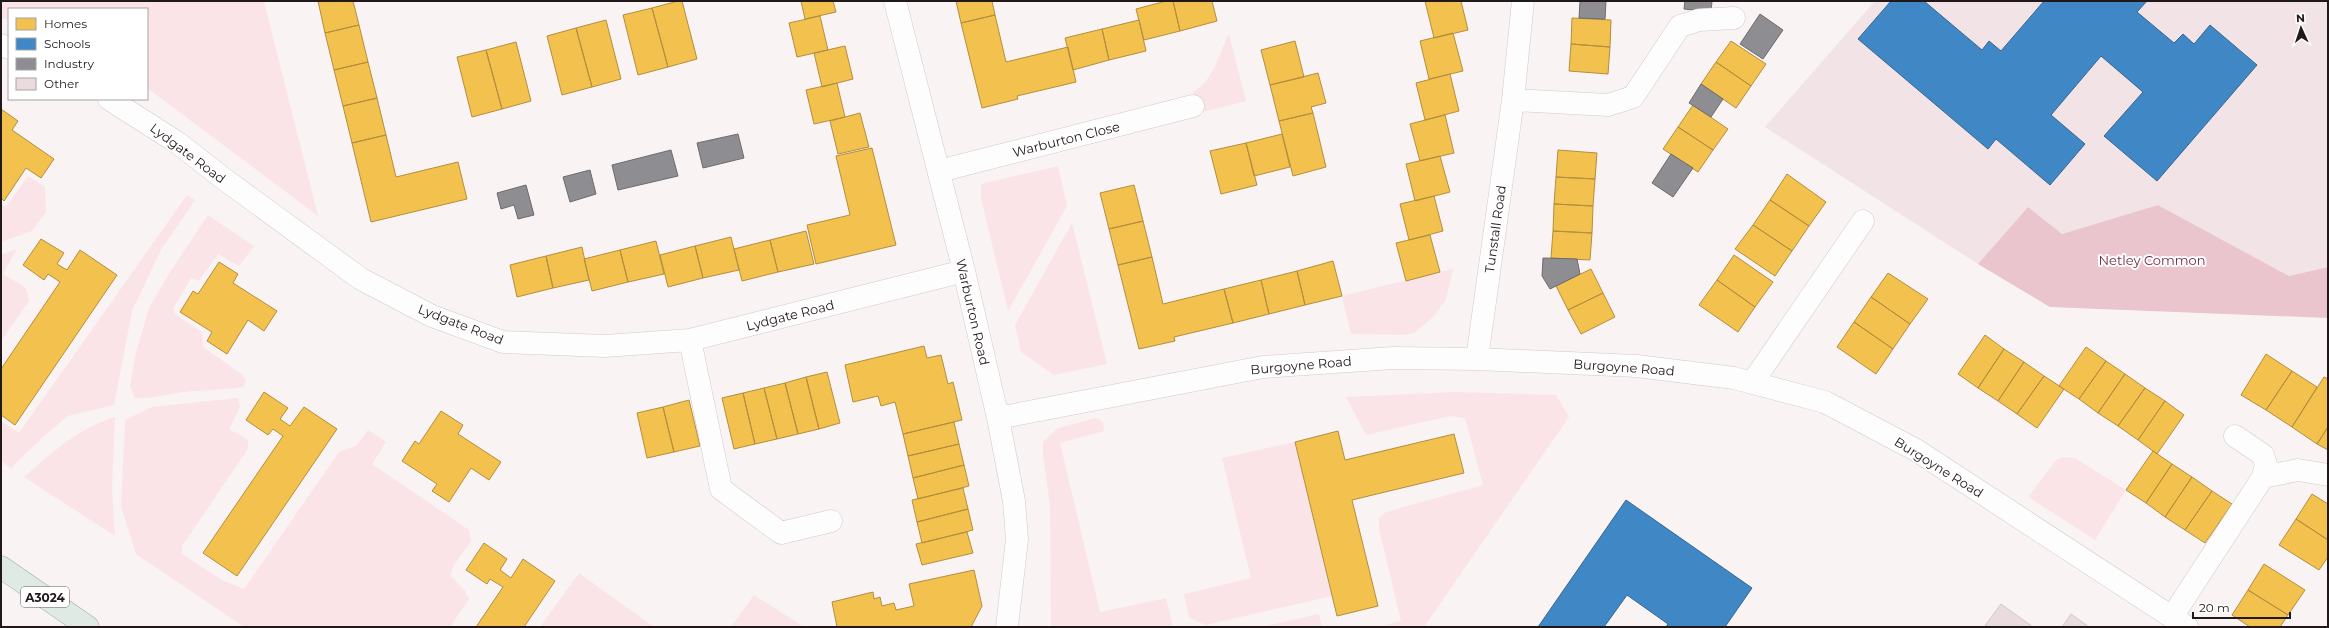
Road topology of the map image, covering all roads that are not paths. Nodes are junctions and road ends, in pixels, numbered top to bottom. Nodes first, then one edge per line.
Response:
1 (895, 1) edge
2 (1523, 1) edge
3 (1734, 18) dead end
4 (111, 100) edge
5 (1513, 100) junction
6 (1193, 106) dead end
7 (939, 171) junction
8 (1863, 220) dead end
9 (964, 271) junction
10 (690, 340) junction
11 (1477, 359) junction
12 (1752, 383) junction
13 (998, 418) junction
14 (2235, 436) dead end
15 (2328, 475) edge
16 (2263, 477) junction
17 (831, 521) dead end
18 (1, 567) edge
19 (2179, 622) edge
20 (88, 627) edge
21 (1007, 627) edge

1 - 7 street, Warburton Road
2 - 5 street, Tunstall Road
3 - 5 street
4 - 10 street, Lydgate Road
5 - 11 street, Tunstall Road
6 - 7 street, Warburton Close
7 - 9 street, Warburton Road
8 - 12 street
9 - 10 street, Lydgate Road
9 - 13 street, Warburton Road
10 - 17 street
11 - 12 street, Burgoyne Road
11 - 13 street, Burgoyne Road
12 - 19 street, Burgoyne Road
13 - 21 street, Warburton Road
14 - 16 street
15 - 16 street
16 - 19 street
18 - 20 main road, A3024

